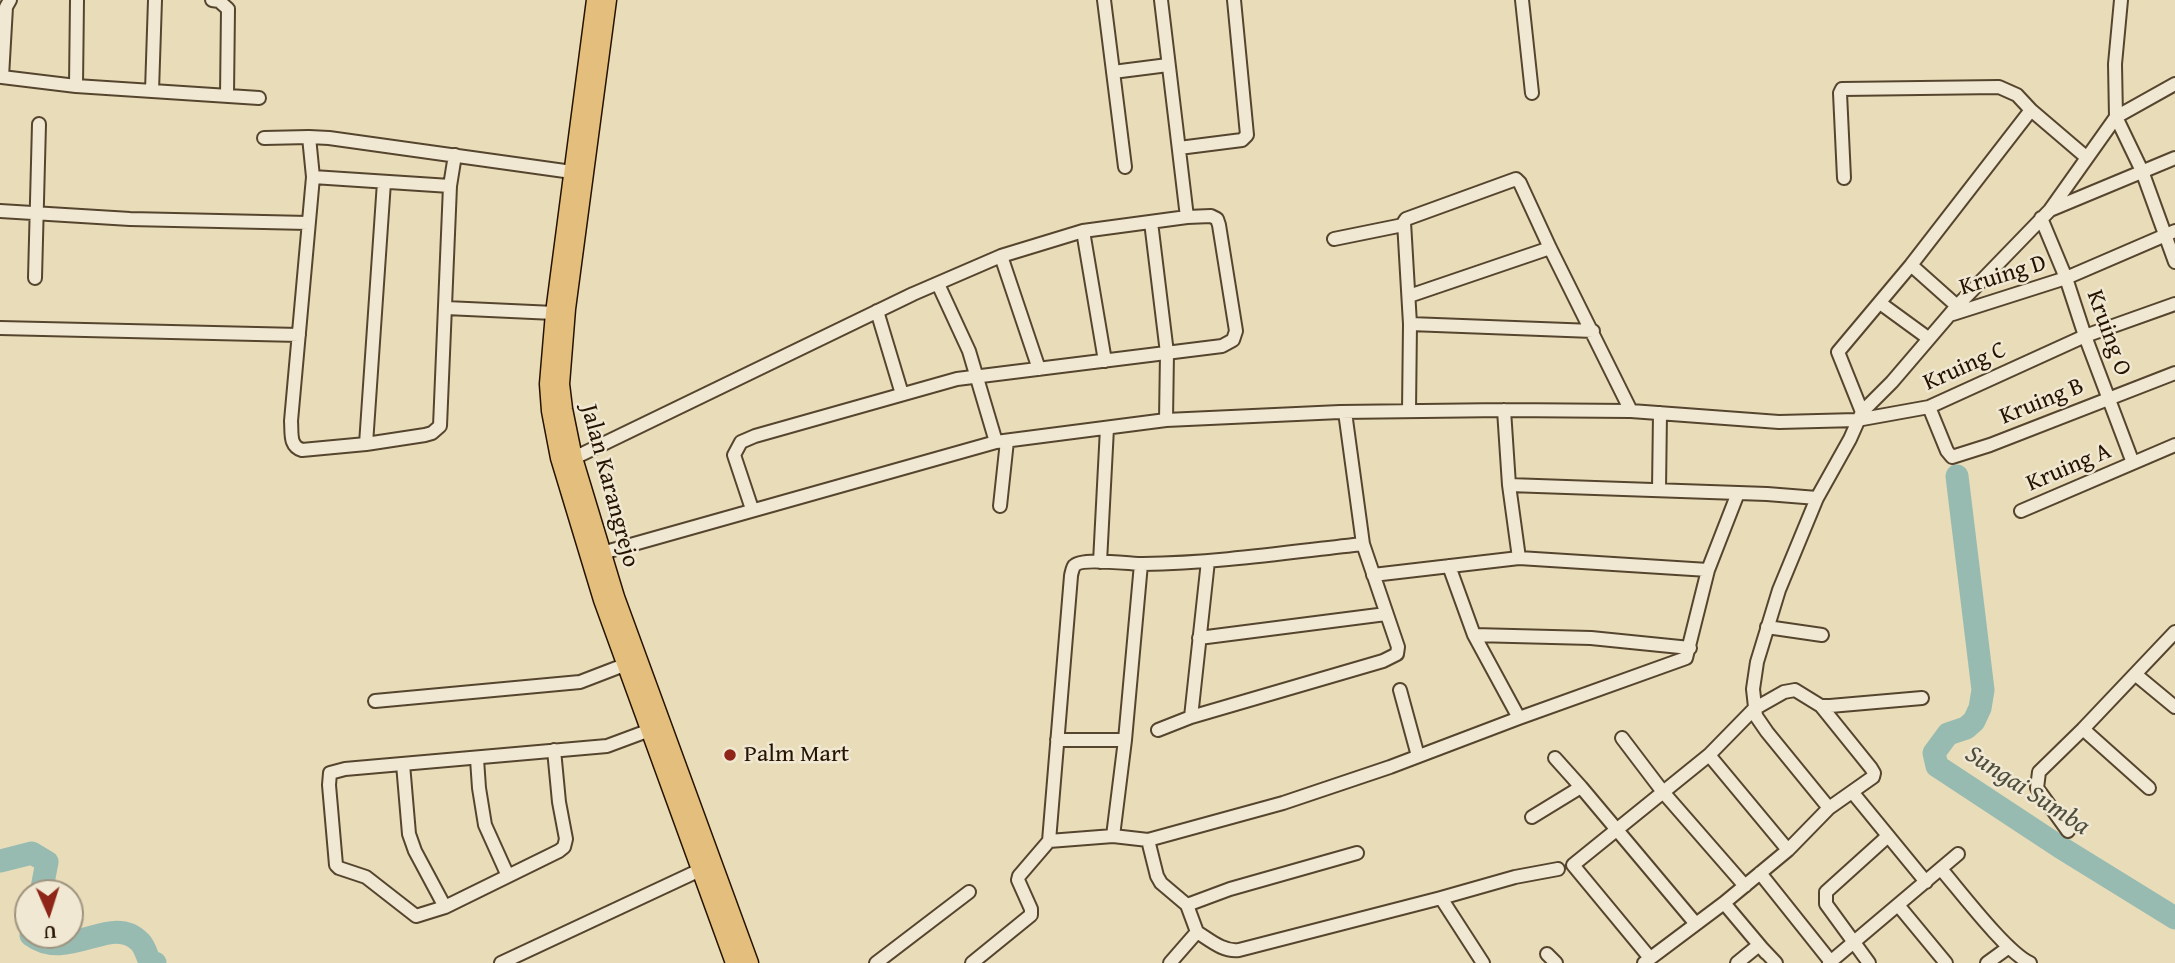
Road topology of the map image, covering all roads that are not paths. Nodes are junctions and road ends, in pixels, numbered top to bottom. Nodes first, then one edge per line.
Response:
1 (10, 0) edge
2 (77, 0) edge
3 (155, 0) edge
4 (212, 0) edge
5 (595, 0) edge
6 (608, 0) edge
7 (1104, 0) edge
8 (1161, 0) edge
9 (1234, 0) edge
10 (1522, 0) edge
11 (2121, 0) edge
12 (1168, 65) junction
13 (1113, 72) junction
14 (2175, 84) edge
15 (76, 86) junction
16 (152, 91) junction
17 (1532, 93) dead end
18 (227, 95) junction
19 (259, 99) dead end
20 (2031, 110) junction
21 (2116, 117) junction
22 (39, 124) dead end
23 (309, 137) junction
24 (264, 138) dead end
25 (1179, 148) junction
26 (455, 155) junction
27 (2087, 158) junction
28 (2175, 158) edge
29 (1125, 167) dead end
30 (2142, 171) junction
31 (572, 172) junction
32 (313, 177) junction
33 (1844, 178) dead end
34 (384, 182) junction
35 (450, 186) junction
36 (0, 211) edge
37 (38, 213) junction
38 (2046, 214) junction
39 (1187, 217) junction
40 (1151, 222) junction
41 (308, 223) junction
42 (1404, 225) junction
43 (1083, 231) junction
44 (2171, 233) edge
45 (1335, 239) dead end
46 (1550, 248) junction
47 (1001, 256) junction
48 (2175, 262) edge
49 (1911, 265) junction
50 (35, 278) dead end
51 (2066, 278) junction
52 (938, 284) junction
53 (1409, 296) junction
54 (1880, 303) junction
55 (2175, 304) edge
56 (446, 307) junction
57 (1955, 310) junction
58 (877, 311) junction
59 (554, 313) junction
60 (1410, 324) junction
61 (0, 328) edge
62 (1592, 331) junction
63 (299, 335) junction
64 (2085, 336) junction
65 (1928, 338) junction
66 (1167, 354) junction
67 (1105, 361) junction
68 (1039, 369) junction
69 (2175, 373) edge
70 (977, 376) junction
71 (902, 394) junction
72 (2109, 397) junction
73 (1929, 407) junction
74 (1504, 410) junction
75 (1409, 411) junction
76 (1631, 411) junction
77 (1345, 412) junction
78 (1660, 413) junction
79 (1860, 416) junction
80 (1166, 420) junction
81 (1107, 428) junction
82 (1001, 441) junction
83 (366, 444) junction
84 (2175, 445) edge
85 (574, 458) junction
86 (2133, 463) junction
87 (1508, 485) junction
88 (1659, 490) junction
89 (1738, 493) junction
90 (1817, 498) junction
91 (1000, 506) dead end
92 (752, 509) junction
93 (2021, 511) dead end
94 (1363, 544) junction
95 (602, 552) junction
96 (1519, 558) junction
97 (1208, 561) junction
98 (1100, 562) junction
99 (1141, 564) junction
100 (1449, 566) junction
101 (1708, 570) junction
102 (1373, 575) junction
103 (1386, 614) junction
104 (1768, 628) junction
105 (2175, 632) edge
106 (1474, 635) junction
107 (1822, 635) dead end
108 (1199, 638) junction
109 (1690, 648) junction
110 (632, 662) junction
111 (2135, 674) junction
112 (1400, 690) dead end
113 (1922, 698) dead end
114 (375, 701) dead end
115 (1821, 706) junction
116 (2175, 707) edge
117 (1754, 709) junction
118 (1191, 717) junction
119 (1519, 718) junction
120 (2083, 729) junction
121 (650, 730) junction
122 (1158, 730) dead end
123 (1622, 738) dead end
124 (1057, 740) junction
125 (1125, 740) junction
126 (554, 750) junction
127 (1709, 755) junction
128 (1418, 756) junction
129 (1555, 758) dead end
130 (477, 759) junction
131 (403, 764) junction
132 (1581, 787) junction
133 (2149, 788) dead end
134 (1663, 792) junction
135 (1853, 793) junction
136 (1829, 808) junction
137 (1532, 817) dead end
138 (1616, 830) junction
139 (2068, 831) dead end
140 (1113, 836) junction
141 (1888, 836) junction
142 (1148, 840) junction
143 (1049, 841) junction
144 (1788, 850) junction
145 (1357, 853) dead end
146 (1958, 854) dead end
147 (1558, 869) dead end
148 (1941, 869) junction
149 (700, 870) junction
150 (1760, 873) junction
151 (508, 876) junction
152 (1926, 882) junction
153 (1745, 886) junction
154 (969, 892) dead end
155 (1441, 898) junction
156 (1724, 903) junction
157 (1187, 905) junction
158 (1898, 905) junction
159 (445, 907) junction
160 (1696, 924) junction
161 (1197, 932) junction
162 (1853, 943) junction
163 (2009, 947) junction
164 (1766, 953) junction
165 (741, 961) edge
166 (1647, 961) edge
167 (1830, 962) edge
168 (502, 963) edge
169 (876, 963) edge
170 (972, 963) edge
171 (1170, 963) edge
172 (1483, 963) edge
173 (1737, 963) edge
174 (1776, 963) edge
175 (1869, 963) edge
176 (1946, 963) edge
177 (1987, 963) edge
178 (2030, 963) edge

1 - 15 street
2 - 15 street
3 - 16 street
4 - 18 street
5 - 31 main road, Jalan Karangrejo
6 - 85 main road, Jalan Karangrejo
7 - 13 street
8 - 12 street
9 - 25 street
10 - 17 street
11 - 21 street
12 - 13 street
12 - 25 street
13 - 29 street
14 - 21 street
15 - 16 street
16 - 18 street
18 - 19 street
20 - 27 street
20 - 33 street
20 - 49 street
21 - 27 street
21 - 30 street
22 - 37 street
23 - 24 street
23 - 26 street
23 - 32 street
25 - 39 street
26 - 31 street
26 - 35 street
27 - 38 street
28 - 30 street
30 - 38 street
30 - 44 street
31 - 59 main road, Jalan Karangrejo
32 - 34 street
32 - 41 street
34 - 35 street
34 - 83 street
35 - 56 street
36 - 37 street
37 - 41 street
37 - 50 street
38 - 51 street, Kruing O
38 - 57 street
39 - 40 street
39 - 66 street
40 - 43 street
40 - 66 street
41 - 63 street
42 - 45 street
42 - 46 street
42 - 53 street
43 - 47 street
43 - 67 street
44 - 48 street
44 - 51 street, Kruing D
46 - 53 street
46 - 62 street
47 - 52 street
47 - 68 street
49 - 54 street
49 - 57 street
51 - 57 street, Kruing D
51 - 64 street, Kruing O
52 - 58 street
52 - 70 street
53 - 60 street
54 - 65 street
54 - 79 street
55 - 64 street, Kruing C
56 - 59 street
56 - 83 street
57 - 65 street
58 - 71 street
58 - 85 street
59 - 110 main road, Jalan Karangrejo
60 - 62 street
60 - 75 street
61 - 63 street
62 - 76 street
63 - 83 street
64 - 72 street, Kruing O
64 - 73 street, Kruing C
65 - 79 street
66 - 67 street
66 - 80 street
67 - 68 street
68 - 70 street
69 - 72 street, Kruing B
70 - 71 street
70 - 82 street
71 - 92 street
72 - 73 street, Kruing B
72 - 86 street, Kruing O
73 - 79 street, Kruing C
74 - 75 street, Kruing C
74 - 76 street, Kruing C
74 - 87 street
75 - 77 street, Kruing C
76 - 78 street, Kruing C
77 - 80 street, Kruing C
77 - 94 street
78 - 79 street, Kruing C
78 - 88 street
79 - 90 street
80 - 81 street, Kruing C
81 - 82 street, Kruing C
81 - 98 street
82 - 91 street
82 - 92 street, Kruing C
84 - 86 street, Kruing A
85 - 95 main road, Jalan Karangrejo
86 - 93 street, Kruing A
87 - 88 street
87 - 96 street
88 - 89 street
89 - 90 street
89 - 101 street
90 - 104 street
92 - 95 street, Kruing C
94 - 97 street
94 - 102 street
95 - 110 main road, Jalan Karangrejo
96 - 100 street
96 - 101 street
97 - 99 street
97 - 108 street
98 - 99 street
98 - 124 street
99 - 125 street
100 - 102 street
100 - 106 street
101 - 109 street
102 - 103 street
103 - 108 street
103 - 118 street
104 - 107 street
104 - 117 street
105 - 111 street
106 - 109 street
106 - 119 street
108 - 118 street
109 - 119 street
110 - 114 street
110 - 121 main road, Jalan Karangrejo
110 - 165 main road, Jalan Karangrejo
111 - 116 street
111 - 120 street
112 - 128 street
113 - 115 street
115 - 117 street
115 - 135 street
117 - 127 street
117 - 136 street
118 - 122 street
119 - 128 street
120 - 133 street
120 - 139 street
121 - 126 street
121 - 149 main road, Jalan Karangrejo
123 - 134 street
124 - 125 street
124 - 143 street
125 - 140 street
126 - 130 street
126 - 151 street
127 - 134 street
127 - 144 street
128 - 142 street
129 - 132 street
130 - 131 street
130 - 151 street
131 - 159 street
131 - 159 street
132 - 137 street
132 - 138 street
134 - 138 street
134 - 153 street
135 - 136 street
135 - 141 street
136 - 144 street
138 - 160 street
138 - 166 street
140 - 142 street
140 - 143 street
141 - 152 street
141 - 162 street
142 - 157 street
143 - 170 street
144 - 150 street
145 - 157 street
146 - 148 street
147 - 155 street
148 - 152 street
148 - 163 street
149 - 165 main road, Jalan Karangrejo
149 - 168 street
150 - 153 street
150 - 167 street
151 - 159 street
152 - 158 street
153 - 156 street
154 - 169 street
155 - 161 street
155 - 172 street
156 - 160 street
156 - 164 street
157 - 161 street
158 - 162 street
158 - 176 street
160 - 166 street
161 - 171 street
162 - 167 street
162 - 175 street
163 - 177 street
163 - 178 street
164 - 173 street
164 - 174 street

